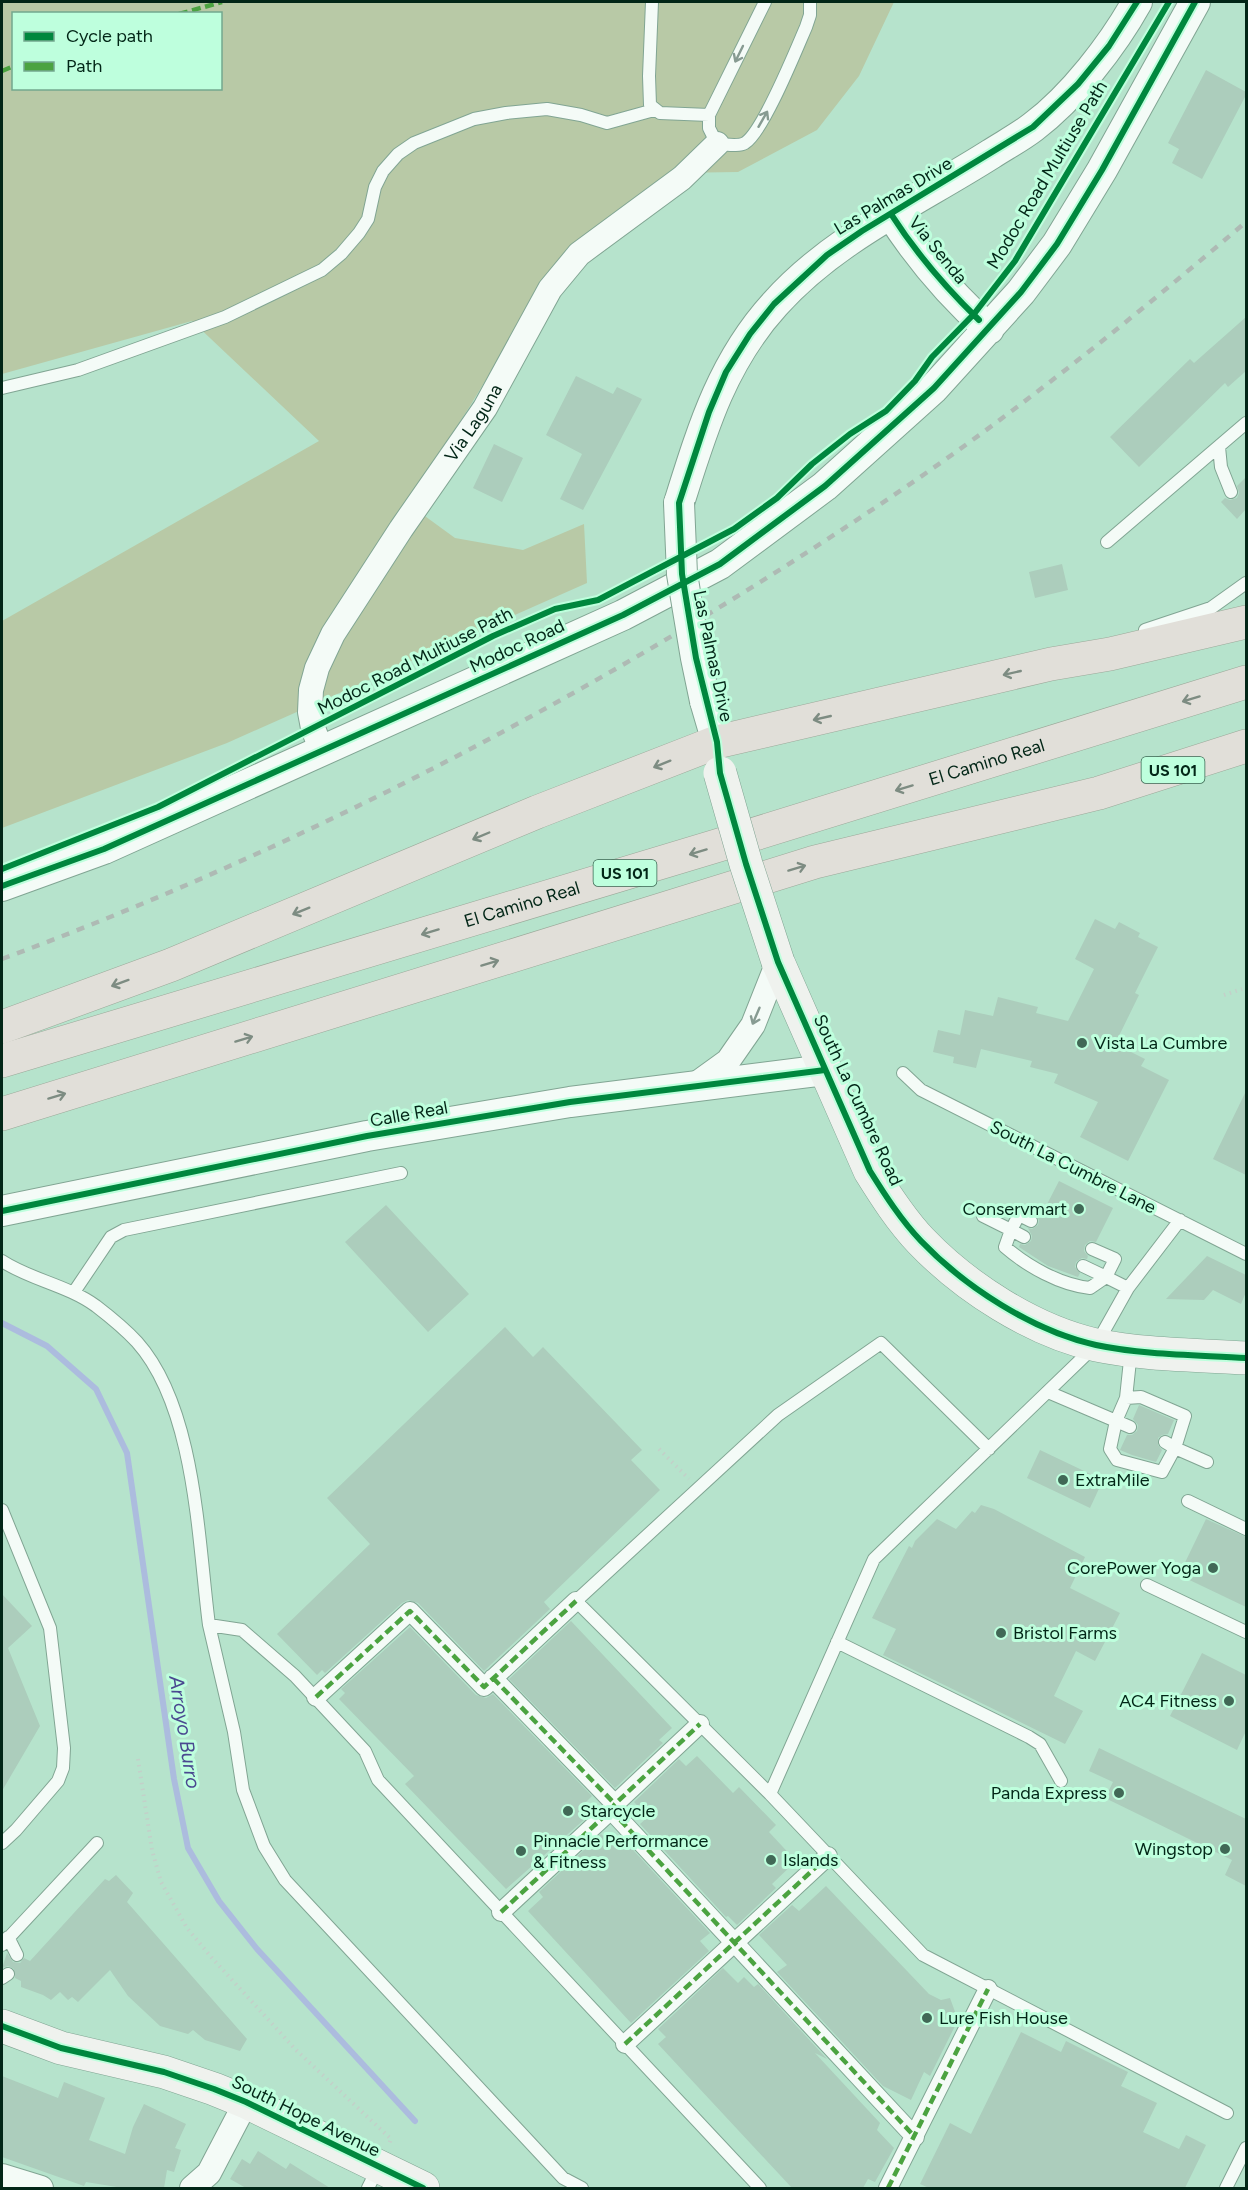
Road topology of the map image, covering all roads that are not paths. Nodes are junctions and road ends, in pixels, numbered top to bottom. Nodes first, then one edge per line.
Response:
1 (652, 2) edge
2 (765, 2) edge
3 (810, 2) edge
4 (1137, 2) edge
5 (1195, 2) edge
6 (654, 110) junction
7 (709, 115) junction
8 (717, 144) junction
9 (891, 214) junction
10 (989, 329) junction
11 (2, 388) edge
12 (1246, 423) edge
13 (1219, 447) junction
14 (1231, 492) dead end
15 (1107, 542) dead end
16 (1246, 583) edge
17 (1246, 622) edge
18 (1110, 654) junction
19 (1246, 682) edge
20 (1246, 746) edge
21 (322, 752) junction
22 (718, 758) junction
23 (1246, 759) edge
24 (1099, 793) junction
25 (746, 864) joint
26 (2, 886) edge
27 (778, 962) junction
28 (2, 1027) edge
29 (2, 1060) edge
30 (825, 1070) junction
31 (903, 1073) dead end
32 (692, 1086) junction
33 (2, 1114) edge
34 (401, 1173) dead end
35 (2, 1211) edge
36 (983, 1216) dead end
37 (1180, 1220) junction
38 (1031, 1221) dead end
39 (1011, 1230) junction
40 (1024, 1237) dead end
41 (1092, 1249) dead end
42 (1246, 1254) edge
43 (2, 1261) edge
44 (1083, 1266) dead end
45 (1106, 1277) junction
46 (1128, 1288) junction
47 (74, 1292) junction
48 (1096, 1345) junction
49 (1131, 1350) junction
50 (1246, 1358) edge
51 (1048, 1392) junction
52 (1126, 1398) junction
53 (1116, 1420) junction
54 (1130, 1427) dead end
55 (1170, 1445) junction
56 (989, 1449) junction
57 (1207, 1462) dead end
58 (1188, 1501) dead end
59 (2, 1510) edge
60 (1246, 1528) edge
61 (1147, 1586) dead end
62 (576, 1601) junction
63 (209, 1625) junction
64 (1246, 1632) edge
65 (837, 1642) junction
66 (493, 1678) junction
67 (316, 1697) junction
68 (700, 1724) junction
69 (1061, 1781) dead end
70 (771, 1794) junction
71 (613, 1807) junction
72 (2, 1843) edge
73 (97, 1843) dead end
74 (828, 1856) junction
75 (501, 1912) junction
76 (5, 1941) edge
77 (736, 1942) junction
78 (16, 1955) dead end
79 (988, 1989) junction
80 (2, 2026) edge
81 (625, 2044) junction
82 (246, 2102) junction
83 (1227, 2113) dead end
84 (915, 2137) junction
85 (1246, 2148) edge
86 (2, 2176) edge
87 (374, 2178) edge
88 (41, 2188) edge
89 (192, 2188) edge
90 (423, 2188) edge
91 (582, 2188) edge
92 (760, 2188) edge
93 (888, 2188) edge
94 (1226, 2188) edge

1 - 6 lane
2 -> 7 lane
8 -> 3 lane
4 - 9 street, Las Palmas Drive
5 - 10 street, Modoc Road
6 - 7 lane
6 - 11 lane
7 - 8 lane
8 - 21 street, Via Laguna
9 - 10 street, Via Senda
9 - 22 street, Las Palmas Drive, bridge
10 - 21 street, Modoc Road
12 - 13 lane
13 - 14 lane
13 - 15 lane
16 - 18 lane
17 - 18 highway
18 -> 22 highway
19 -> 29 highway, El Camino Real / US 101
20 - 24 highway, US 101
21 - 26 street, Modoc Road
22 - 25 main road, Las Palmas Drive, bridge
22 -> 28 highway
23 - 24 highway
33 -> 24 highway, US 101
25 - 27 main road, South La Cumbre Road, bridge
27 - 30 main road, South La Cumbre Road
27 -> 32 street
30 - 32 street, Calle Real
30 - 48 main road, South La Cumbre Road
31 - 37 lane, South La Cumbre Lane
32 - 35 street, Calle Real
34 - 47 lane
36 - 39 lane
37 - 42 lane, South La Cumbre Lane
37 - 46 lane
38 - 39 lane
39 - 40 lane
39 - 45 lane
41 - 45 lane
43 - 47 lane
44 - 45 lane
45 - 46 lane
46 - 48 lane
47 - 63 lane
48 - 49 main road, South La Cumbre Road
48 - 51 lane
49 - 50 main road, South La Cumbre Road
49 - 52 lane
51 - 53 lane
51 - 56 lane
52 - 53 lane
52 - 55 lane
53 - 54 lane
53 - 55 lane
55 - 57 lane
56 - 62 lane
56 - 65 lane
58 - 60 lane
59 - 72 lane
61 - 64 lane
62 - 66 street
62 - 68 lane
63 - 67 lane
63 - 91 lane
65 - 69 lane
65 - 70 lane
66 - 67 street
66 - 71 street
67 - 75 lane
68 - 70 lane
68 - 71 street
70 - 74 lane
71 - 75 street
71 - 77 street
73 - 76 lane
74 - 77 street
74 - 79 lane
75 - 81 lane
76 - 78 lane
77 - 81 street
77 - 84 street
79 - 83 lane
79 - 84 street
80 - 82 main road, South Hope Avenue
81 - 92 lane
82 - 87 main road, South Hope Avenue
82 - 89 street
84 - 93 street
85 - 94 lane
86 - 88 street
87 - 90 main road, South Hope Avenue

